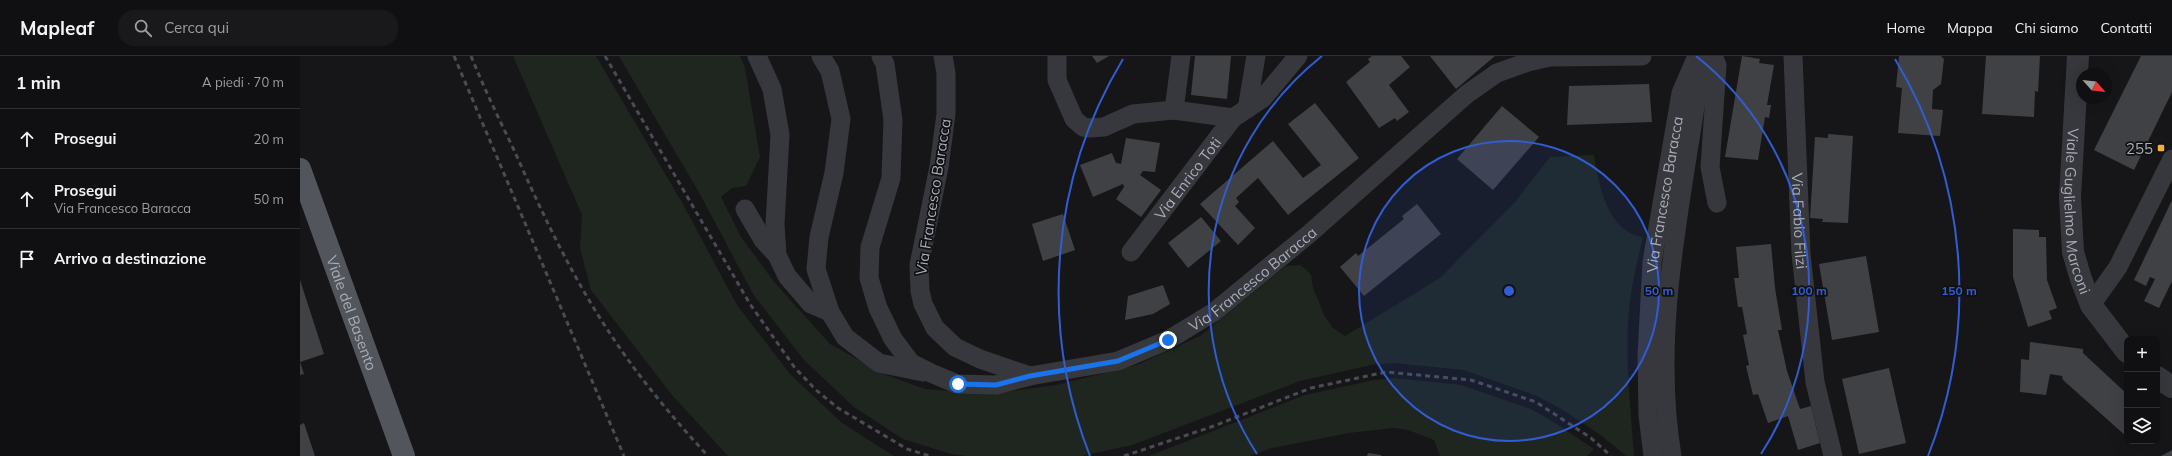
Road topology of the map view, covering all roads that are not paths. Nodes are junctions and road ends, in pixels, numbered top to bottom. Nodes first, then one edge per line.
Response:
1 (757, 56) edge
2 (821, 56) edge
3 (881, 56) edge
4 (942, 56) edge
5 (1057, 56) edge
6 (1181, 56) edge
7 (1256, 56) edge
8 (1298, 56) edge
9 (1642, 56) edge
10 (1697, 56) edge
11 (1703, 56) edge
12 (1713, 56) edge
13 (1793, 56) edge
14 (2078, 56) edge
15 (1174, 110) junction
16 (1240, 113) junction
17 (2172, 159) edge
18 (300, 169) edge
19 (1717, 203) dead end
20 (745, 209) dead end
21 (1131, 252) dead end
22 (777, 255) junction
23 (2091, 305) junction
24 (830, 312) junction
25 (2124, 348) edge
26 (931, 374) junction
27 (1030, 376) junction
28 (2160, 379) edge
29 (2172, 387) edge
30 (404, 456) edge
31 (1653, 456) edge
32 (1672, 456) edge
33 (1833, 456) edge

1 - 22 street
2 - 24 street
3 - 26 street
4 - 27 street, Via Francesco Baracca
5 - 15 street
6 - 15 street
7 - 16 street, Via Enrico Toti
8 - 16 street, Via Enrico Toti
9 - 27 street, Via Francesco Baracca
10 - 31 street, Via Francesco Baracca
11 - 32 street, Via Francesco Baracca
12 - 19 street
13 - 33 street, Via Fabio Filzi
14 - 23 street, Viale Guglielmo Marconi
15 - 16 street
16 - 21 street, Via Enrico Toti
17 - 23 street
18 - 30 main road, Viale del Basento
20 - 22 street
22 - 24 street
23 - 25 street, Viale Guglielmo Marconi
24 - 26 street
26 - 27 street
28 - 29 street

